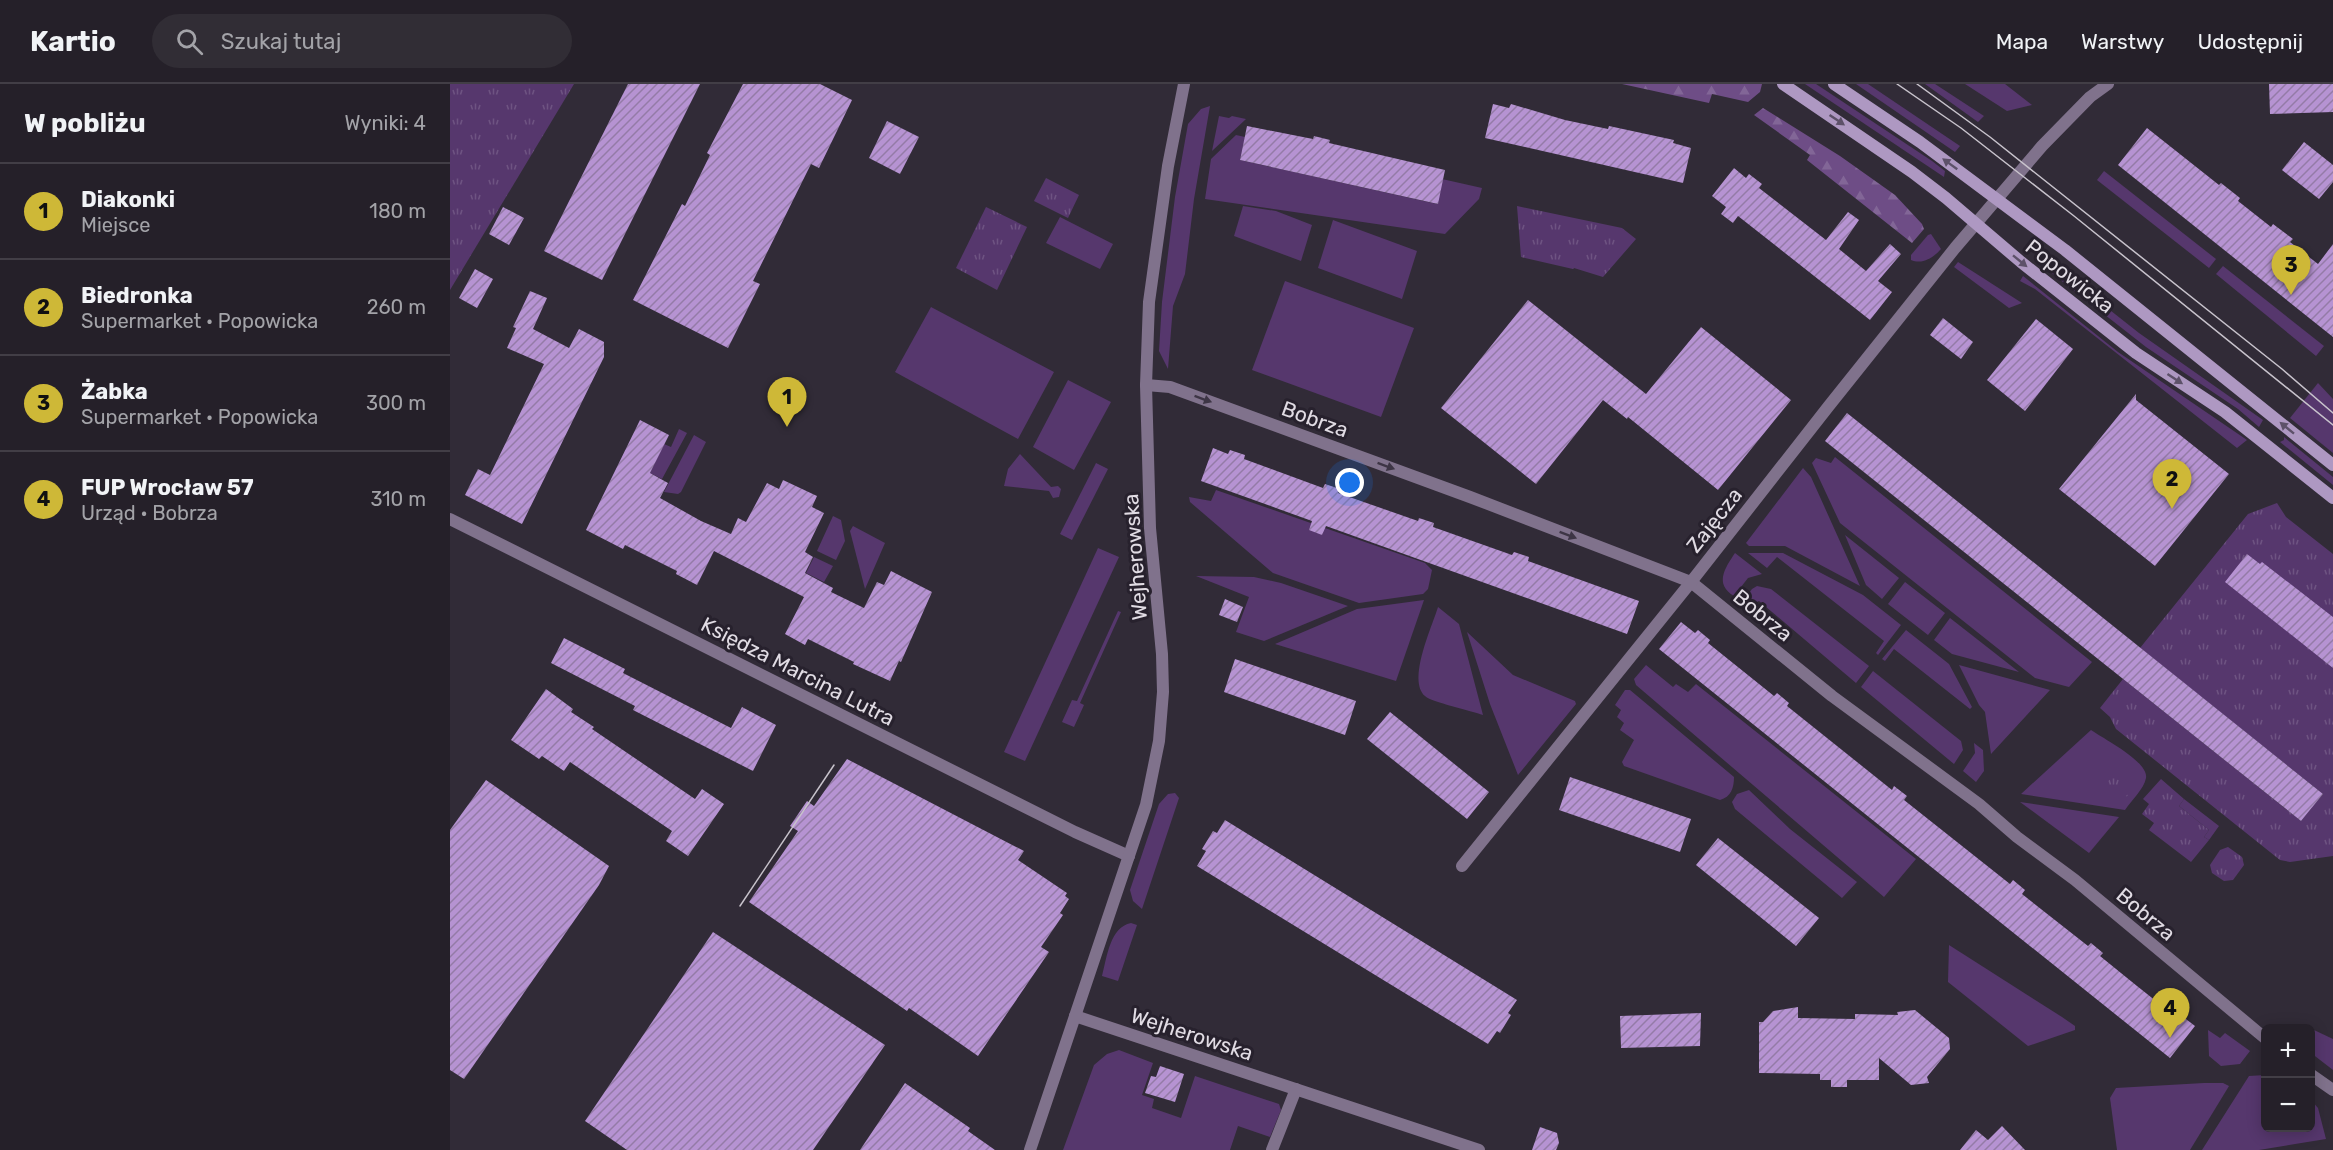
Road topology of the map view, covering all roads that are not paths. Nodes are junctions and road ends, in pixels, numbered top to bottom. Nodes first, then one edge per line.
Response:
1 (1185, 84) edge
2 (1783, 84) edge
3 (1834, 84) edge
4 (2108, 84) edge
5 (1998, 198) junction
6 (1975, 224) junction
7 (1146, 385) junction
8 (2333, 465) edge
9 (2333, 498) edge
10 (450, 519) edge
11 (1691, 582) junction
12 (1129, 856) junction
13 (1462, 866) dead end
14 (1075, 1016) junction
15 (2261, 1036) edge
16 (2315, 1077) edge
17 (1296, 1089) junction
18 (2333, 1090) edge
19 (1030, 1150) edge
20 (1272, 1150) edge
21 (1479, 1150) edge

1 - 7 street, Wejherowska
2 -> 6 street, Popowicka
5 -> 3 street, Popowicka
4 - 5 street, Zajęcza
5 - 6 street, Zajęcza
8 -> 5 street, Popowicka
6 -> 9 street, Popowicka
6 - 11 street, Zajęcza
7 -> 11 street, Bobrza
7 - 12 street, Wejherowska
10 - 12 street, Księdza Marcina Lutra
11 - 13 street, Zajęcza
11 - 15 street, Bobrza
12 - 14 street, Wejherowska
14 - 17 street, Wejherowska
14 - 19 street, Wejherowska
16 - 18 street
17 - 20 street
17 - 21 street, Wejherowska

